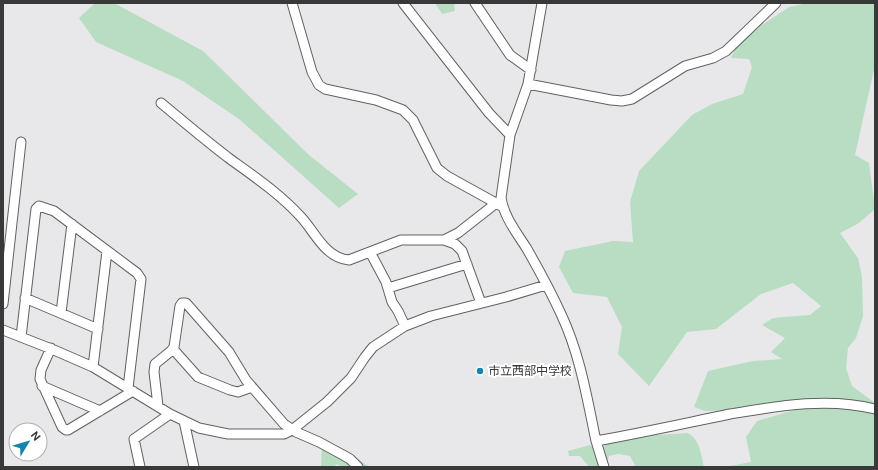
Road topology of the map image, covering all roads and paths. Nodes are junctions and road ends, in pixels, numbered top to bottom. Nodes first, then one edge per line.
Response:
1 (292, 3) edge
2 (403, 3) edge
3 (475, 3) edge
4 (542, 3) edge
5 (776, 3) edge
6 (531, 70) junction
7 (528, 84) junction
8 (161, 103) dead end
9 (510, 135) junction
10 (21, 142) dead end
11 (499, 206) junction
12 (7, 223) edge
13 (72, 224) junction
14 (444, 240) junction
15 (107, 251) junction
16 (370, 252) junction
17 (467, 264) junction
18 (546, 286) junction
19 (388, 288) junction
20 (26, 298) junction
21 (481, 303) junction
22 (3, 304) edge
23 (61, 313) junction
24 (405, 326) junction
25 (98, 329) junction
26 (3, 330) edge
27 (21, 337) junction
28 (51, 348) junction
29 (173, 349) junction
30 (93, 367) junction
31 (42, 386) junction
32 (252, 387) junction
33 (131, 390) junction
34 (158, 406) junction
35 (875, 409) edge
36 (100, 411) junction
37 (170, 414) junction
38 (184, 421) junction
39 (292, 430) junction
40 (596, 441) junction
41 (140, 467) edge
42 (194, 467) edge
43 (358, 467) edge
44 (604, 467) edge

1 - 11 street
2 - 9 street
3 - 6 street
4 - 6 street
5 - 7 street
6 - 7 street
7 - 9 street
8 - 16 street
9 - 11 street
10 - 12 street
11 - 14 street
11 - 18 street
12 - 22 street
13 - 15 street
13 - 20 street
13 - 23 street
14 - 16 street
14 - 17 street
15 - 25 street
15 - 33 street
16 - 19 street
17 - 19 street
17 - 21 street
18 - 21 street
18 - 40 street
19 - 24 street
20 - 23 street
20 - 27 street
21 - 24 street
23 - 25 street
24 - 39 street
25 - 30 street
26 - 27 street
27 - 28 street
28 - 30 street
28 - 31 street
29 - 32 street
29 - 32 street
29 - 34 street
30 - 33 street
31 - 36 street
31 - 36 street
32 - 39 street
33 - 34 street
33 - 36 street
34 - 37 street
35 - 40 street
37 - 38 street
37 - 41 street
38 - 39 street
38 - 42 street
39 - 43 street
40 - 44 street

